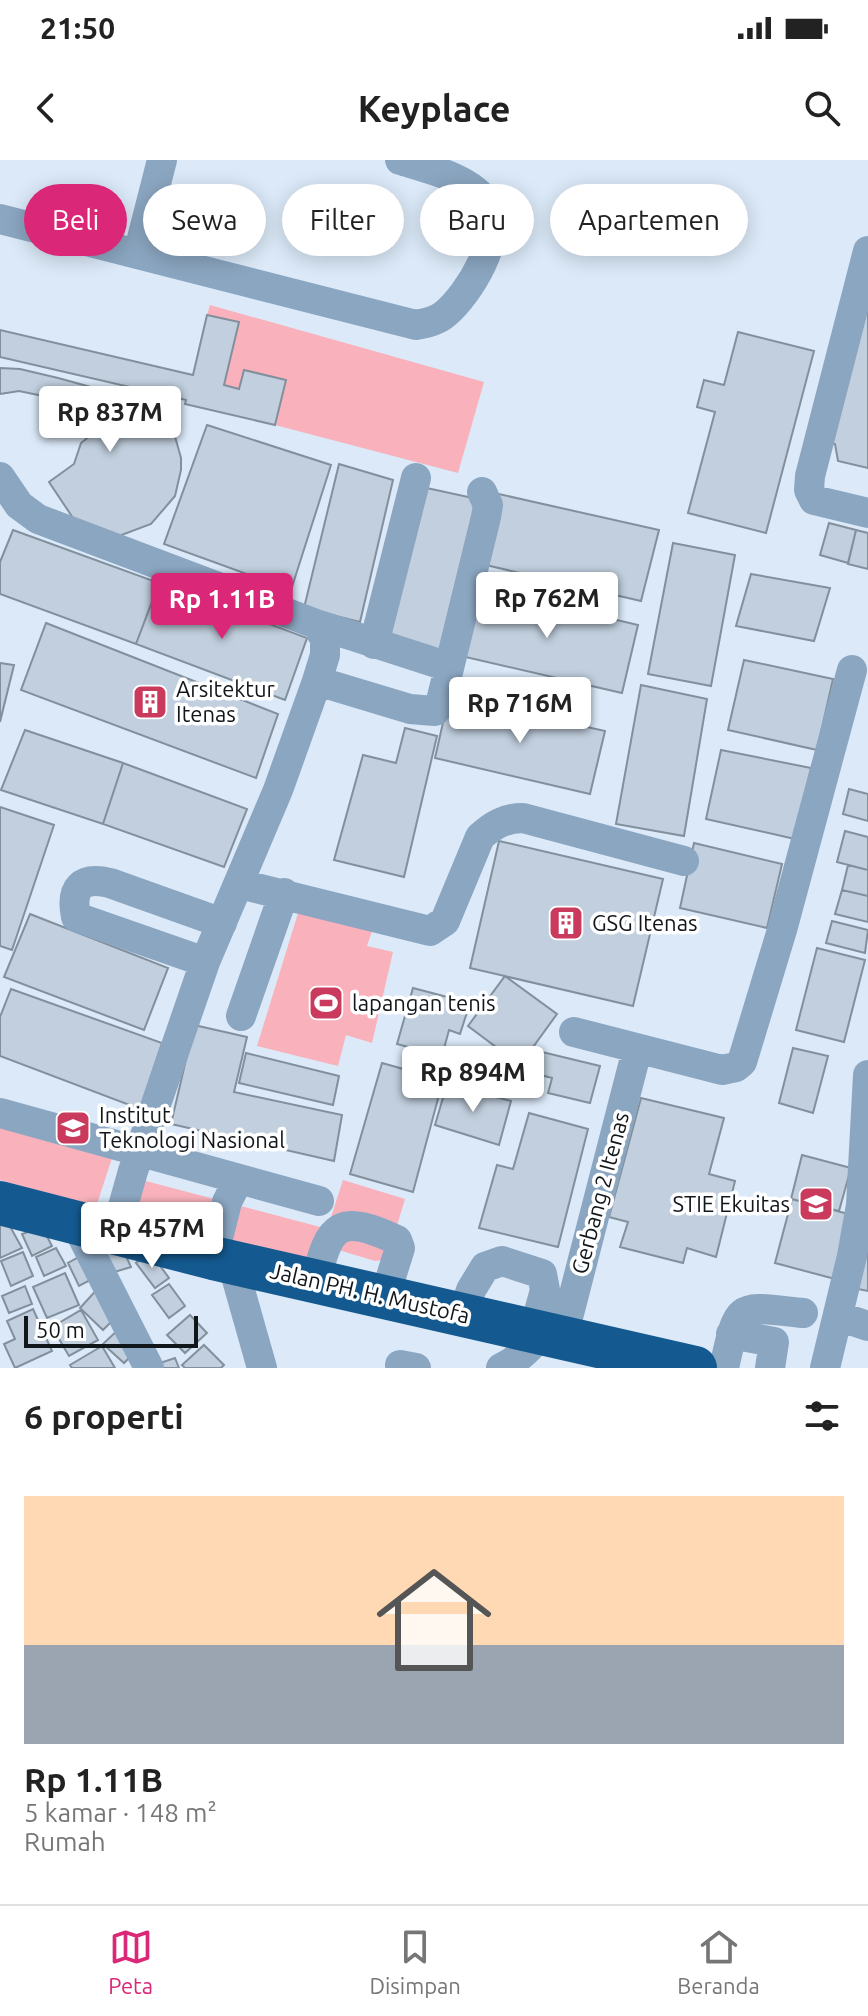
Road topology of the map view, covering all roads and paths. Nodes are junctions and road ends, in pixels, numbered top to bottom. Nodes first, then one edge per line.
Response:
1 (162, 160) edge
2 (400, 160) edge
3 (0, 219) edge
4 (868, 251) edge
5 (138, 254) junction
6 (0, 477) edge
7 (416, 478) dead end
8 (482, 492) dead end
9 (868, 513) edge
10 (316, 624) junction
11 (374, 644) junction
12 (449, 667) junction
13 (852, 670) dead end
14 (317, 681) junction
15 (684, 861) dead end
16 (240, 884) junction
17 (284, 893) junction
18 (222, 923) junction
19 (205, 962) junction
20 (241, 1016) dead end
21 (574, 1032) dead end
22 (637, 1050) junction
23 (868, 1075) edge
24 (0, 1113) edge
25 (140, 1153) junction
26 (238, 1180) junction
27 (319, 1201) dead end
28 (0, 1203) edge
29 (0, 1217) edge
30 (91, 1227) junction
31 (223, 1260) junction
32 (316, 1281) junction
33 (561, 1291) dead end
34 (385, 1296) junction
35 (463, 1315) junction
36 (838, 1316) junction
37 (868, 1326) edge
38 (547, 1333) junction
39 (731, 1334) junction
40 (772, 1355) edge
41 (149, 1368) edge
42 (262, 1368) edge
43 (501, 1368) edge
44 (695, 1368) edge
45 (724, 1368) edge
46 (825, 1368) edge

1 - 5 street
2 - 5 street
3 - 5 street
4 - 9 street
6 - 10 street
7 - 11 street
8 - 12 street
10 - 11 street
10 - 14 street
11 - 12 street
12 - 14 street
13 - 22 street
14 - 16 street
15 - 17 street
16 - 17 street
16 - 18 street
17 - 20 street
18 - 19 street
18 - 19 street
19 - 25 street
21 - 22 street
22 - 38 street, Gerbang 2 Itenas
23 - 36 street
24 - 25 street
25 - 26 street
25 - 30 street
26 - 27 street
26 - 31 street
28 - 30 highway, Jalan PH. H. Mustofa
29 - 30 street
30 - 31 highway, Jalan PH. H. Mustofa
30 - 41 street
31 - 32 highway, Jalan PH. H. Mustofa
31 - 42 street
32 - 34 highway, Jalan PH. H. Mustofa
32 - 34 street
33 - 38 street
34 - 35 highway, Jalan PH. H. Mustofa
35 - 38 highway, Jalan PH. H. Mustofa
35 - 38 street
36 - 37 street
36 - 46 street
38 - 43 street
38 - 44 highway, Jalan PH. H. Mustofa
39 - 40 street
39 - 40 street
39 - 45 street

